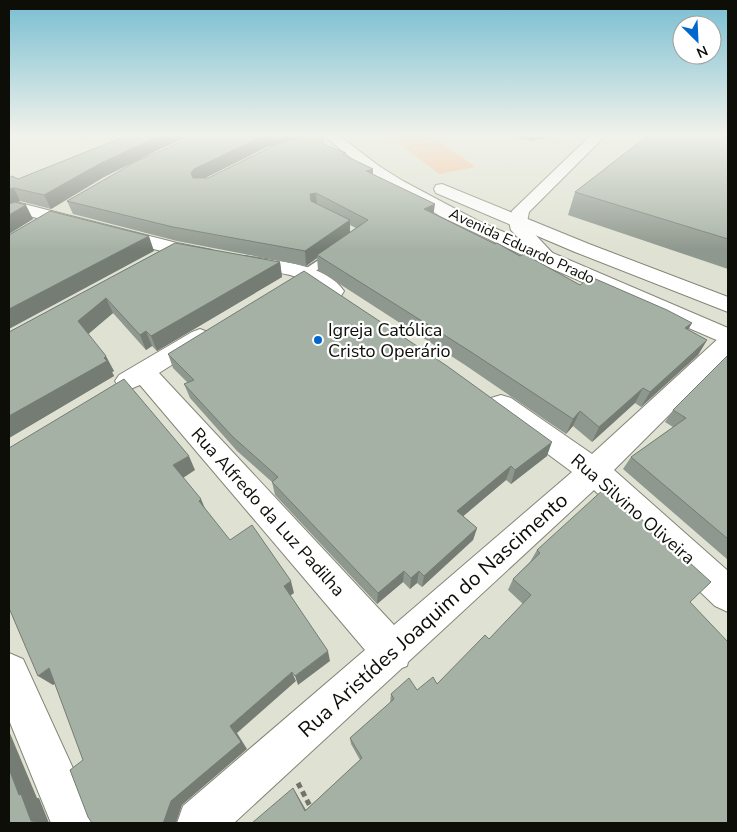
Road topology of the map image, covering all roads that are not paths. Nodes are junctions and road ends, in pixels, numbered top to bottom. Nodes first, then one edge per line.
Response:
1 (378, 173) edge
2 (560, 173) edge
3 (431, 184) dead end
4 (14, 211) edge
5 (62, 212) junction
6 (518, 222) junction
7 (31, 230) edge
8 (345, 245) edge
9 (176, 249) junction
10 (549, 260) junction
11 (151, 263) edge
12 (306, 273) junction
13 (280, 289) edge
14 (728, 305) edge
15 (356, 306) edge
16 (220, 325) edge
17 (728, 336) edge
18 (728, 342) edge
19 (144, 372) junction
20 (110, 392) edge
21 (486, 395) edge
22 (594, 472) junction
23 (728, 594) edge
24 (393, 652) junction
25 (9, 673) edge
26 (75, 823) edge
27 (200, 823) edge

1 - 10 street, Avenida Eduardo Prado
2 - 6 street
3 - 6 street, Avenida Eduardo Prado
4 - 5 street
5 - 7 street
5 - 9 street
6 - 10 street
6 - 14 street, Avenida Eduardo Prado
8 - 12 lane
9 - 11 street
9 - 12 street
10 - 17 street, Avenida Eduardo Prado
12 - 13 street
12 - 15 street
16 - 19 street
18 - 22 street, Rua Aristídes Joaquim do Nascimento
19 - 20 street
19 - 24 street, Rua Alfredo da Luz Padilha
21 - 22 street, Rua Silvino Oliveira
22 - 23 street, Rua Silvino Oliveira
22 - 24 street, Rua Aristídes Joaquim do Nascimento
24 - 27 street, Rua Aristídes Joaquim do Nascimento
25 - 26 street

